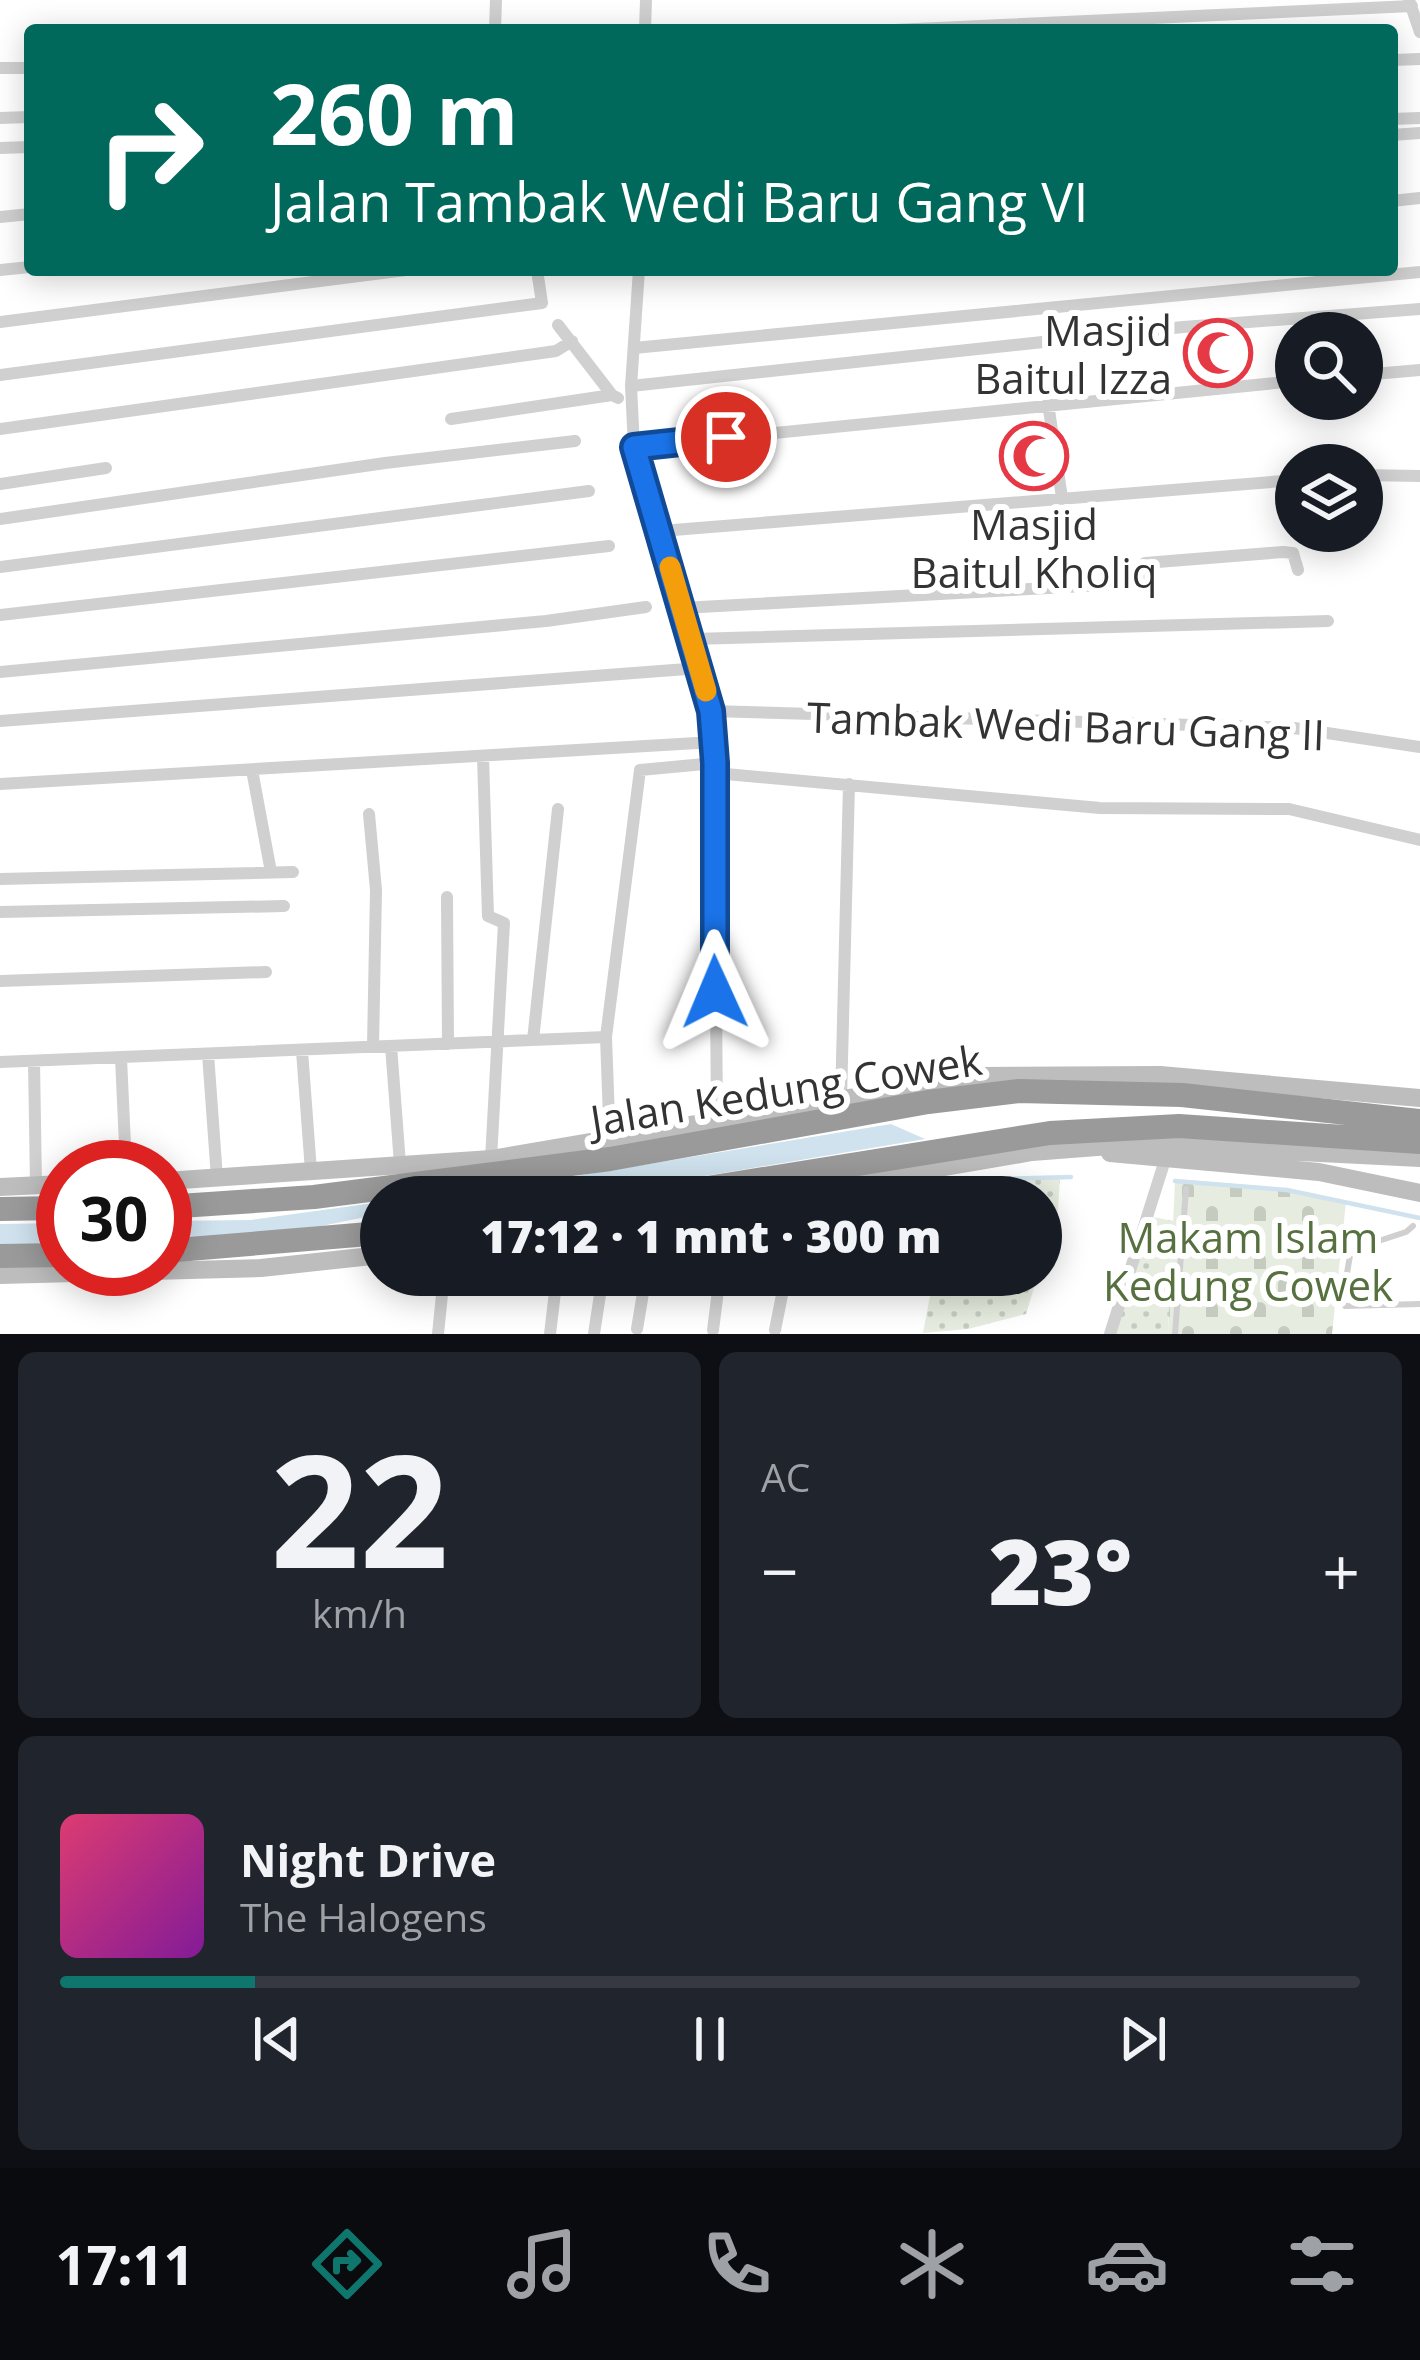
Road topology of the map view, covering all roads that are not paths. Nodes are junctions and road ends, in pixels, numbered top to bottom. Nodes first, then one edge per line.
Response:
1 (1410, 3) edge
2 (1009, 24) edge
3 (1420, 32) edge
4 (359, 276) edge
5 (538, 276) edge
6 (639, 276) edge
7 (1379, 276) edge
8 (1420, 308) edge
9 (0, 322) edge
10 (558, 325) dead end
11 (572, 341) junction
12 (634, 348) junction
13 (1420, 370) edge
14 (1383, 373) edge
15 (0, 375) edge
16 (1275, 383) edge
17 (631, 393) junction
18 (612, 395) junction
19 (1048, 403) junction
20 (451, 419) dead end
21 (0, 429) edge
22 (575, 441) dead end
23 (634, 447) junction
24 (106, 468) dead end
25 (1383, 475) edge
26 (1420, 476) edge
27 (1275, 482) edge
28 (0, 484) edge
29 (589, 491) dead end
30 (1062, 498) junction
31 (0, 519) edge
32 (661, 531) junction
33 (609, 546) dead end
34 (0, 567) edge
35 (1298, 570) dead end
36 (646, 607) dead end
37 (682, 608) junction
38 (0, 615) edge
39 (1328, 621) dead end
40 (692, 639) junction
41 (700, 668) junction
42 (0, 672) edge
43 (711, 711) junction
44 (0, 721) edge
45 (710, 743) junction
46 (1420, 747) edge
47 (483, 757) junction
48 (715, 768) junction
49 (252, 770) junction
50 (0, 784) edge
51 (848, 784) junction
52 (558, 808) dead end
53 (369, 814) dead end
54 (1420, 840) edge
55 (271, 872) junction
56 (292, 872) dead end
57 (0, 879) edge
58 (446, 897) dead end
59 (284, 906) dead end
60 (0, 913) edge
61 (266, 972) dead end
62 (0, 981) edge
63 (606, 1037) junction
64 (533, 1040) junction
65 (497, 1042) junction
66 (448, 1045) junction
67 (373, 1046) junction
68 (392, 1046) junction
69 (302, 1051) junction
70 (208, 1054) junction
71 (121, 1058) junction
72 (34, 1061) junction
73 (0, 1062) edge
74 (1284, 1085) junction
75 (1420, 1098) edge
76 (842, 1100) junction
77 (1259, 1104) junction
78 (717, 1121) junction
79 (1420, 1121) edge
80 (125, 1140) edge
81 (1420, 1142) edge
82 (610, 1148) junction
83 (1078, 1148) junction
84 (1321, 1150) junction
85 (1420, 1158) edge
86 (491, 1159) junction
87 (1165, 1160) junction
88 (943, 1161) junction
89 (400, 1164) junction
90 (906, 1164) junction
91 (1319, 1172) junction
92 (512, 1176) edge
93 (814, 1176) edge
94 (865, 1176) edge
95 (902, 1176) edge
96 (217, 1178) junction
97 (192, 1179) edge
98 (36, 1185) joint
99 (0, 1186) edge
100 (1186, 1189) dead end
101 (1420, 1193) edge
102 (192, 1207) edge
103 (36, 1208) edge
104 (0, 1209) edge
105 (321, 1209) junction
106 (360, 1212) edge
107 (360, 1212) edge
108 (1413, 1226) dead end
109 (192, 1244) edge
110 (36, 1255) edge
111 (0, 1256) edge
112 (360, 1257) edge
113 (0, 1275) edge
114 (442, 1296) edge
115 (555, 1296) edge
116 (600, 1296) edge
117 (643, 1296) edge
118 (717, 1296) edge
119 (782, 1296) edge
120 (1420, 1304) edge
121 (638, 1329) dead end
122 (713, 1330) dead end
123 (775, 1330) dead end
124 (439, 1334) edge
125 (550, 1334) edge
126 (594, 1334) edge
127 (1110, 1334) edge
128 (1175, 1334) edge

1 - 2 street
1 - 3 street
4 - 9 street
5 - 15 street
6 - 12 street
7 - 12 street
8 - 17 street
10 - 11 street
11 - 18 street
11 - 21 street
12 - 17 street
13 - 14 street
16 - 19 street
17 - 18 street
17 - 23 street
18 - 20 street
19 - 23 street
19 - 30 street
22 - 31 street
23 - 32 street
24 - 28 street
25 - 26 street
27 - 30 street
29 - 34 street
30 - 32 street
32 - 37 street
33 - 38 street
35 - 37 street
36 - 42 street
37 - 40 street
39 - 40 street
40 - 41 street
41 - 43 street
41 - 44 street
43 - 45 street
43 - 46 street, Tambak Wedi Baru Gang II
45 - 47 street
45 - 48 street
47 - 49 street
47 - 65 street
48 - 51 street
48 - 63 street
48 - 78 street
49 - 50 street
49 - 55 street
51 - 54 street
51 - 76 street
52 - 64 street
53 - 67 street
55 - 56 street
55 - 57 street
58 - 66 street
59 - 60 street
61 - 62 street
63 - 64 street
63 - 82 street
64 - 65 street
65 - 66 street
65 - 86 street
66 - 68 street
67 - 68 street
67 - 69 street
68 - 89 street
69 - 70 street
69 - 105 street
70 - 71 street
70 - 96 street
71 - 72 street
71 - 80 street
72 - 73 street
72 - 98 street
74 - 75 main road, Jalan Kedung Cowek
74 - 76 main road, Jalan Kedung Cowek
74 - 77 highway
76 - 78 main road, Jalan Kedung Cowek
77 - 79 highway, Jalan Kedung Cowek
77 - 82 highway, Jalan Kedung Cowek
78 - 82 main road, Jalan Kedung Cowek
81 - 88 highway, Jalan Kedung Cowek
82 - 86 main road, Jalan Kedung Cowek
82 - 92 highway, Jalan Kedung Cowek
83 - 84 main road
83 - 87 main road
83 - 88 main road, Jalan Kedung Cowek
84 - 85 main road
84 - 91 main road
86 - 89 main road, Jalan Kedung Cowek
87 - 91 main road
87 - 127 street
88 - 90 highway, Jalan Kedung Cowek
89 - 105 main road, Jalan Kedung Cowek
90 - 93 highway, Jalan Kedung Cowek
90 - 94 main road, Jalan Kedung Cowek
90 - 95 street
91 - 101 main road
96 - 97 main road, Jalan Kedung Cowek
96 - 105 main road, Jalan Kedung Cowek
98 - 99 main road
100 - 128 lane
102 - 105 highway, Jalan Kedung Cowek
103 - 104 highway
105 - 106 highway, Jalan Kedung Cowek
105 - 107 highway, Jalan Kedung Cowek
105 - 109 highway, Jalan Kedung Cowek
108 - 120 lane
110 - 111 highway
112 - 113 main road
114 - 124 street
115 - 125 street
116 - 126 street
117 - 121 street
118 - 122 street
119 - 123 street

